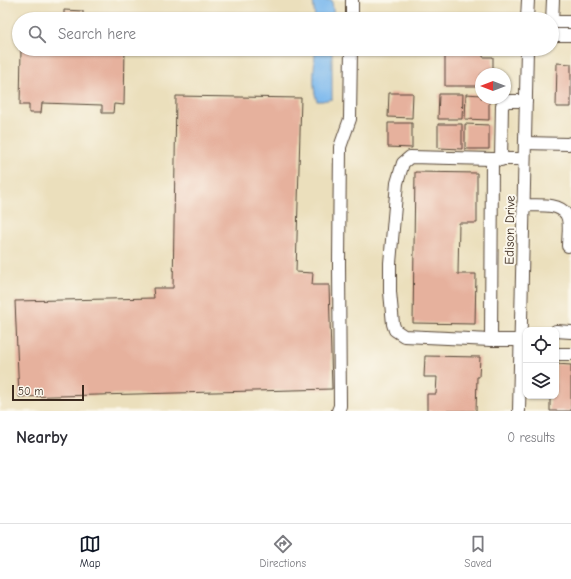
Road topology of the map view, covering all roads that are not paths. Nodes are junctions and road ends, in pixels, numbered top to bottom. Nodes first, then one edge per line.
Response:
1 (352, 0) edge
2 (528, 0) edge
3 (553, 0) edge
4 (352, 12) edge
5 (527, 12) edge
6 (552, 12) edge
7 (559, 22) edge
8 (571, 22) edge
9 (559, 35) edge
10 (571, 36) edge
11 (351, 56) edge
12 (527, 56) edge
13 (526, 101) junction
14 (525, 143) junction
15 (571, 143) edge
16 (497, 159) junction
17 (524, 159) junction
18 (523, 205) junction
19 (568, 246) dead end
20 (559, 331) edge
21 (571, 332) edge
22 (522, 334) edge
23 (491, 340) junction
24 (523, 354) edge
25 (559, 354) edge
26 (571, 354) edge
27 (338, 411) edge
28 (519, 411) edge

1 - 4 street
2 - 5 street
3 - 6 street
7 - 8 street
9 - 10 street
11 - 27 street
12 - 13 street, Edison Drive
13 - 14 street, Edison Drive
13 - 16 street
14 - 15 street
14 - 17 street, Edison Drive
16 - 17 street
16 - 23 street
16 - 23 street
17 - 18 street, Edison Drive
18 - 19 street
18 - 22 street, Edison Drive
20 - 21 street
22 - 23 street
22 - 24 street, Edison Drive
24 - 28 street, Edison Drive
25 - 26 street

